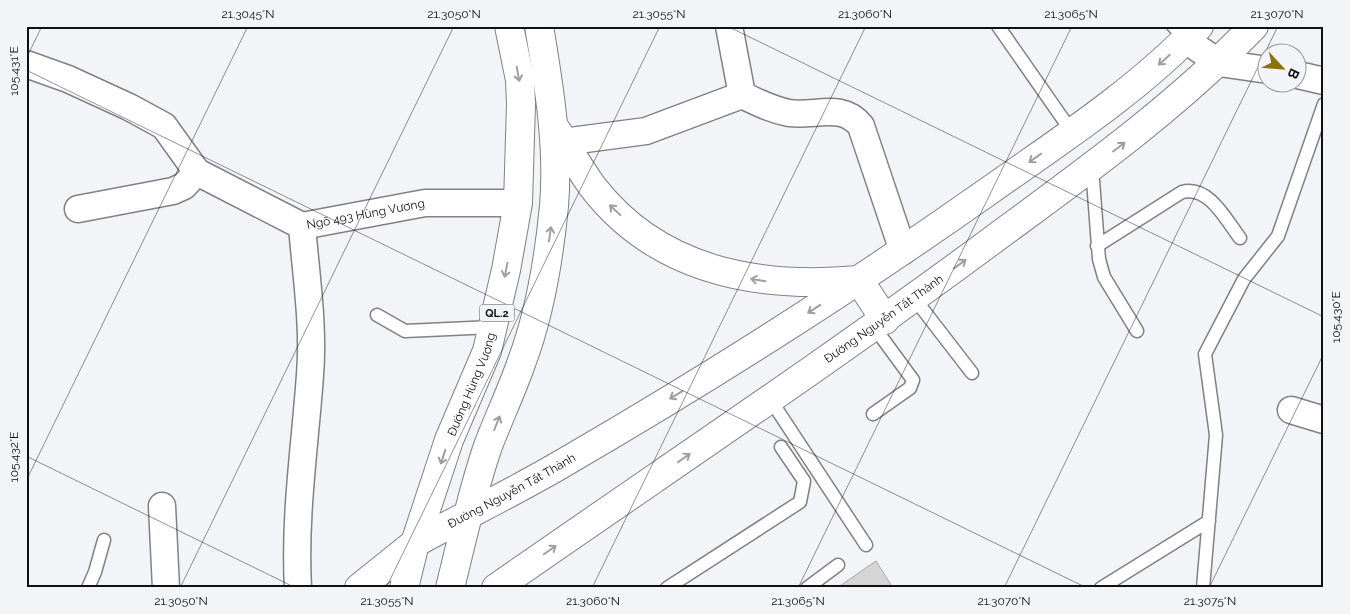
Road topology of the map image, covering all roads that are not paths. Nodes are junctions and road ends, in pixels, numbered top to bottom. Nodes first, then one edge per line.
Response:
1 (509, 26) edge
2 (539, 26) edge
3 (728, 26) edge
4 (998, 26) edge
5 (1254, 26) edge
6 (1186, 31) edge
7 (1219, 63) junction
8 (26, 64) edge
9 (1258, 69) edge
10 (1308, 77) edge
11 (1324, 81) edge
12 (742, 95) junction
13 (1324, 104) edge
14 (520, 128) junction
15 (1072, 132) junction
16 (558, 133) junction
17 (1092, 167) junction
18 (197, 172) junction
19 (518, 203) junction
20 (78, 209) dead end
21 (302, 226) junction
22 (1240, 238) dead end
23 (1097, 246) junction
24 (903, 251) junction
25 (859, 280) junction
26 (914, 298) junction
27 (377, 315) dead end
28 (879, 323) junction
29 (493, 327) junction
30 (1138, 331) dead end
31 (972, 373) dead end
32 (770, 398) junction
33 (1291, 410) dead end
34 (873, 414) dead end
35 (1324, 420) edge
36 (781, 447) dead end
37 (162, 506) dead end
38 (468, 514) junction
39 (1209, 521) junction
40 (104, 540) dead end
41 (415, 543) junction
42 (866, 545) dead end
43 (838, 565) dead end
44 (512, 583) edge
45 (88, 588) edge
46 (166, 588) edge
47 (298, 588) edge
48 (359, 588) edge
49 (404, 588) edge
50 (450, 588) edge
51 (667, 588) edge
52 (807, 588) edge
53 (1101, 588) edge
54 (1203, 588) edge

1 -> 14 main road, Đường Hùng Vương / QL.2
2 - 16 main road, QL.2
3 - 12 street
4 - 15 lane
5 - 7 main road, Đường Nguyễn Tất Thành
6 - 7 street
6 -> 15 main road, Đường Nguyễn Tất Thành
7 - 9 street
17 -> 7 main road, Đường Nguyễn Tất Thành
8 - 18 street, Ngõ 493 Hùng Vương
10 - 11 street
12 - 16 street
12 - 24 street
13 - 39 lane
14 - 16 main road
14 - 19 main road, Đường Hùng Vương / QL.2
15 -> 24 main road, Đường Nguyễn Tất Thành
25 -> 16 main road
38 -> 16 main road, QL.2
17 - 23 lane
26 -> 17 main road, Đường Nguyễn Tất Thành
18 - 20 street
18 - 21 street, Ngõ 493 Hùng Vương
19 - 21 street, Ngõ 493 Hùng Vương
19 -> 29 main road, Đường Hùng Vương / QL.2
21 - 47 street
22 - 23 lane
23 - 30 lane
24 - 25 main road, Đường Nguyễn Tất Thành
25 - 28 main road
25 -> 38 main road, Đường Nguyễn Tất Thành
26 - 28 main road, Đường Nguyễn Tất Thành
26 - 31 lane
27 - 29 lane
28 - 32 main road, Đường Nguyễn Tất Thành
28 - 34 lane
29 -> 41 main road, Đường Hùng Vương / QL.2
32 - 42 lane
44 -> 32 main road, Đường Nguyễn Tất Thành
33 - 35 street
36 - 51 lane
37 - 46 street
38 - 41 main road, Đường Nguyễn Tất Thành
38 - 50 main road, QL.2
39 - 53 lane
39 - 54 lane
40 - 45 lane
41 - 48 main road, Đường Nguyễn Tất Thành
41 - 49 main road, Đường Hùng Vương / QL.2
43 - 52 lane

